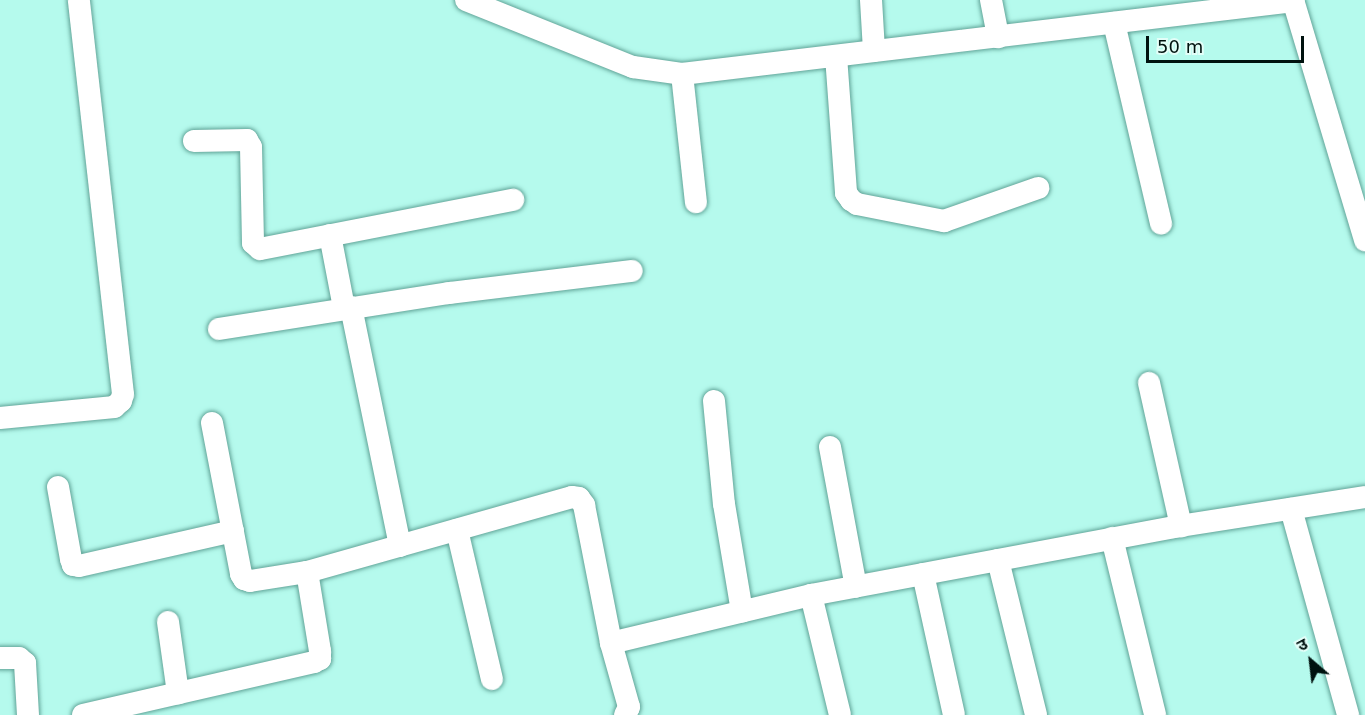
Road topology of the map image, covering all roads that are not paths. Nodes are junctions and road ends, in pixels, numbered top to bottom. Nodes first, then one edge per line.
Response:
1 (79, 0) edge
2 (466, 0) edge
3 (871, 0) edge
4 (991, 0) edge
5 (1293, 1) edge
6 (1114, 23) junction
7 (998, 37) junction
8 (874, 51) junction
9 (836, 56) junction
10 (682, 74) junction
11 (194, 141) dead end
12 (1038, 188) dead end
13 (513, 200) dead end
14 (696, 202) dead end
15 (1161, 224) dead end
16 (330, 235) junction
17 (1365, 240) edge
18 (632, 271) dead end
19 (347, 308) junction
20 (219, 329) dead end
21 (1149, 383) dead end
22 (714, 401) dead end
23 (0, 418) edge
24 (212, 423) dead end
25 (830, 447) dead end
26 (58, 488) dead end
27 (1365, 497) edge
28 (1291, 509) junction
29 (1181, 525) junction
30 (457, 530) junction
31 (233, 531) junction
32 (1112, 538) junction
33 (400, 546) junction
34 (998, 560) junction
35 (307, 572) junction
36 (923, 574) junction
37 (856, 587) junction
38 (811, 595) junction
39 (742, 612) junction
40 (168, 622) dead end
41 (611, 643) junction
42 (0, 658) edge
43 (492, 679) dead end
44 (178, 693) junction
45 (28, 715) edge
46 (83, 715) edge
47 (625, 715) edge
48 (840, 715) edge
49 (954, 715) edge
50 (1036, 715) edge
51 (1155, 715) edge
52 (1348, 715) edge

1 - 23 street
2 - 10 street
3 - 8 street
4 - 7 street
5 - 6 street
5 - 17 street
6 - 7 street
6 - 15 street
7 - 8 street
8 - 9 street
9 - 10 street
9 - 12 street
10 - 14 street
11 - 16 street
13 - 16 street
16 - 19 street
18 - 19 street
19 - 20 street
19 - 33 street
21 - 29 street
22 - 39 street
24 - 31 street
25 - 37 street
26 - 31 street
27 - 28 street
28 - 29 street
28 - 52 street
29 - 32 street
30 - 33 street
30 - 41 street
30 - 43 street
31 - 35 street
32 - 34 street
32 - 51 street
33 - 35 street
34 - 36 street
34 - 50 street
35 - 44 street
36 - 37 street
36 - 49 street
37 - 38 street
38 - 39 street
38 - 48 street
39 - 41 street
40 - 44 street
41 - 47 street
42 - 45 street
44 - 46 street

